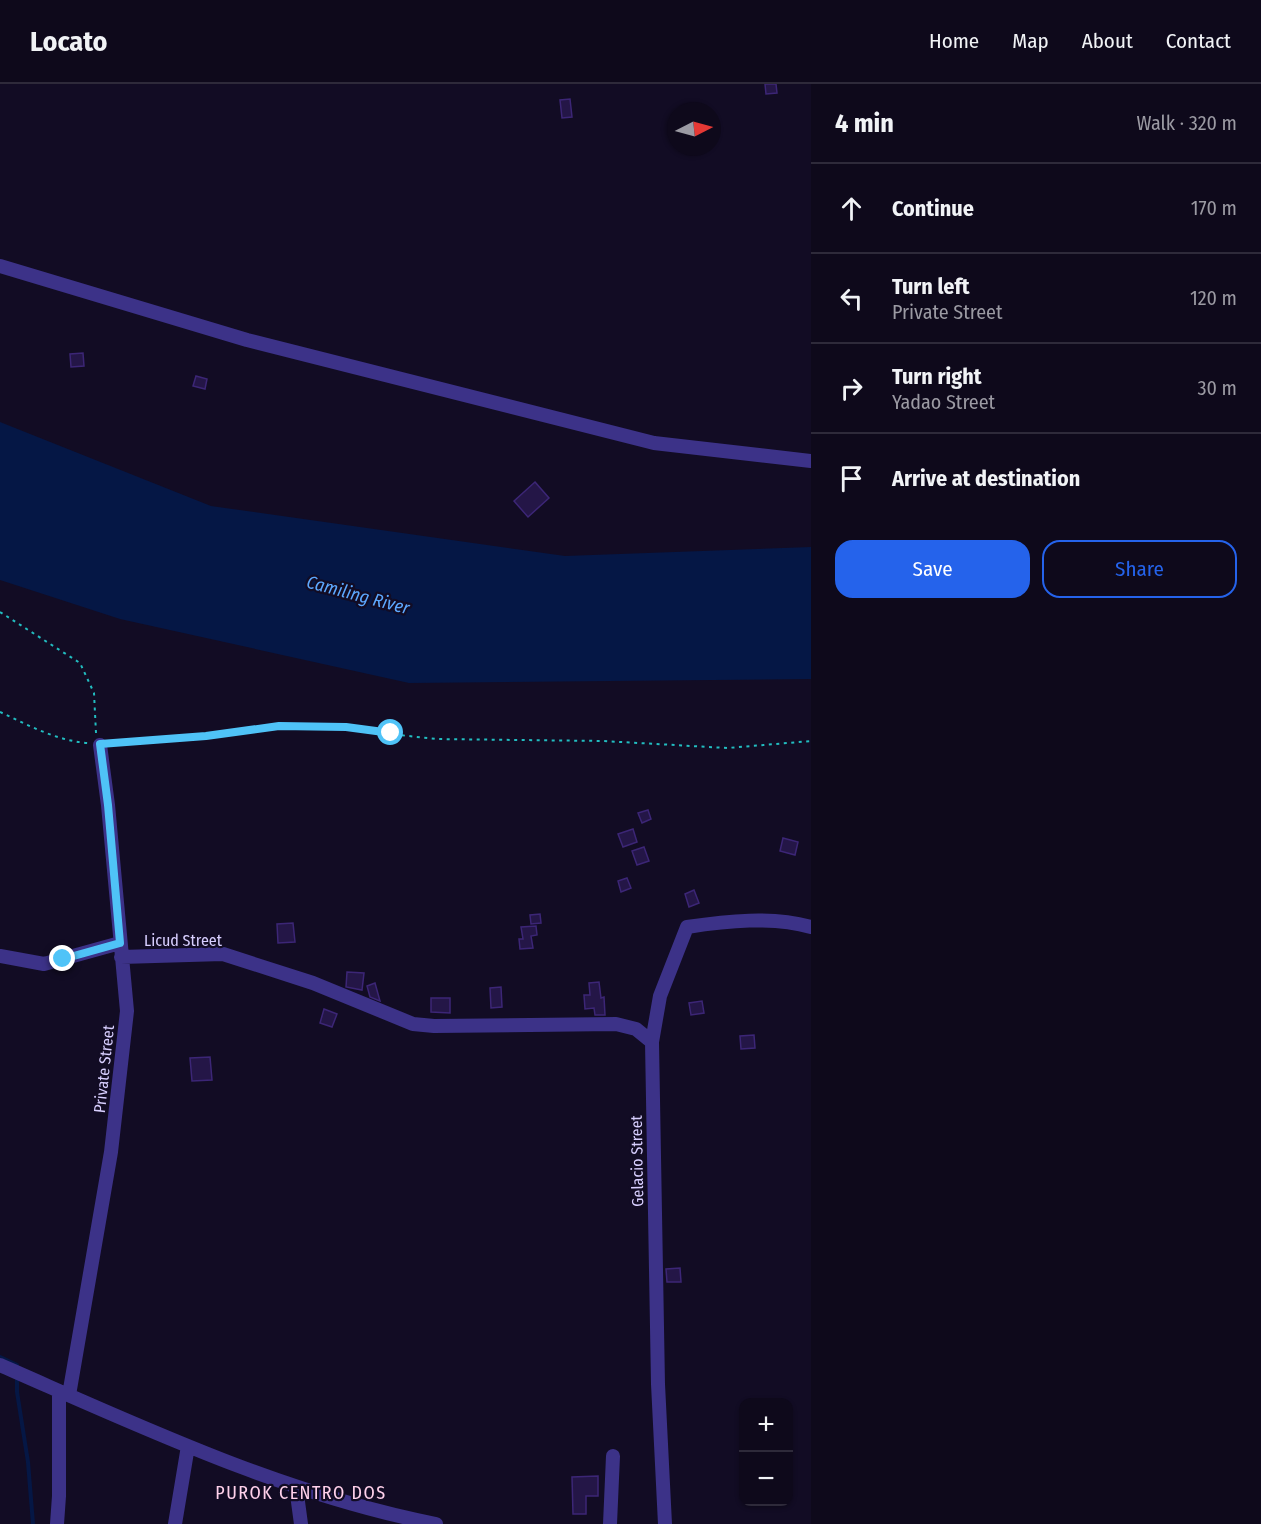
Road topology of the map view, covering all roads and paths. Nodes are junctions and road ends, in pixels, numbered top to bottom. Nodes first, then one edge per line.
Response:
1 (0, 266) edge
2 (811, 461) edge
3 (0, 612) edge
4 (0, 712) edge
5 (811, 741) edge
6 (97, 744) junction
7 (811, 927) edge
8 (120, 950) junction
9 (0, 956) edge
10 (652, 1042) junction
11 (0, 1365) edge
12 (64, 1393) junction
13 (188, 1446) junction
14 (613, 1456) dead end
15 (296, 1487) junction
16 (57, 1524) edge
17 (175, 1524) edge
18 (301, 1524) edge
19 (436, 1524) edge
20 (610, 1524) edge
21 (665, 1524) edge

1 - 2 street
3 - 6 path
4 - 6 path
5 - 6 path
6 - 8 street, Private Street
7 - 10 street, Gelacio Street
8 - 9 street, Licud Street
8 - 10 street, Licud Street
8 - 12 street, Private Street
10 - 21 street, Gelacio Street
11 - 12 street
12 - 13 street
12 - 16 street, Private Street
13 - 15 street
13 - 17 street
14 - 20 street
15 - 18 street
15 - 19 street

